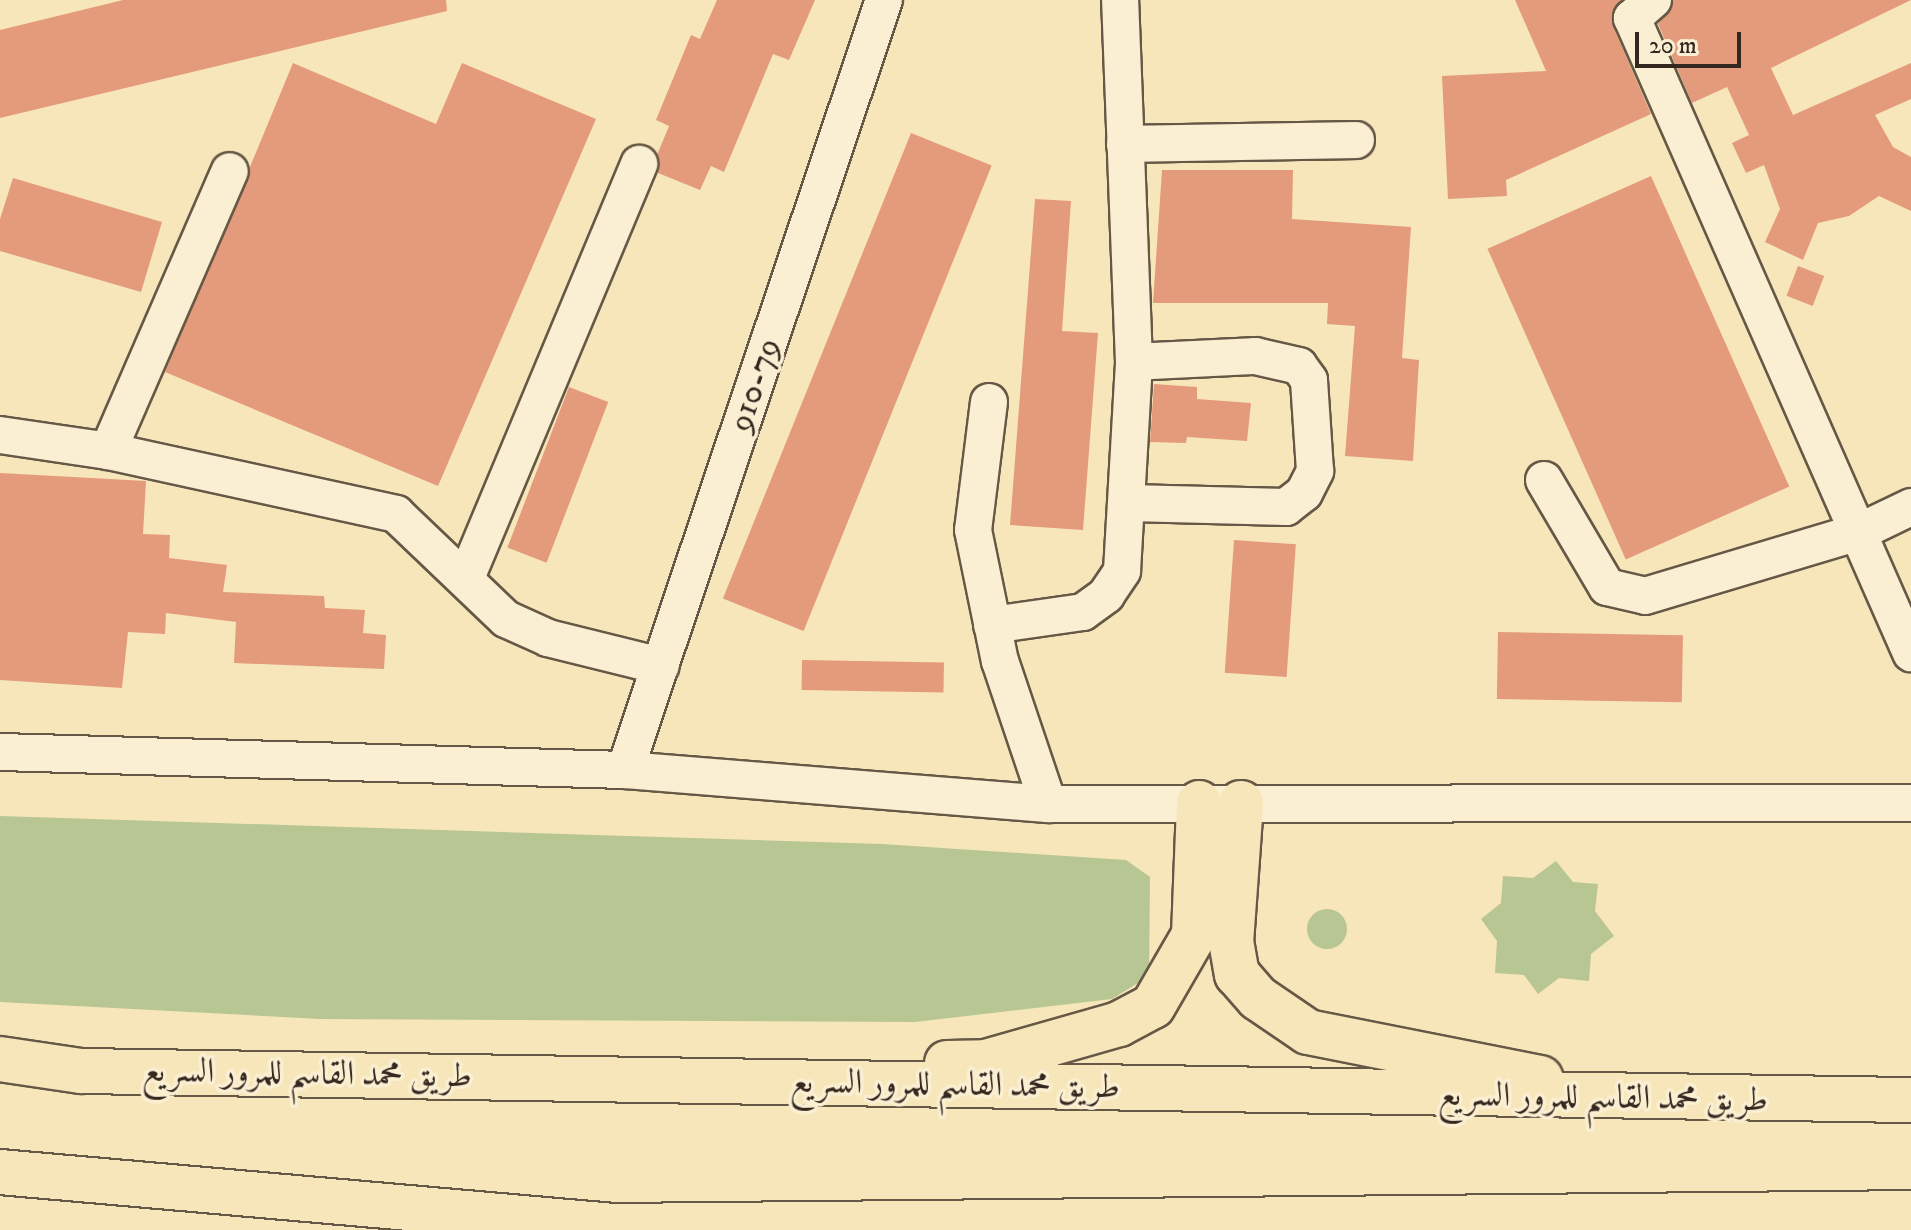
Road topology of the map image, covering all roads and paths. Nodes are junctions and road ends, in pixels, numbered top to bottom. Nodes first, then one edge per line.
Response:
1 (884, 0) edge
2 (1120, 0) edge
3 (1653, 0) edge
4 (1356, 140) dead end
5 (1125, 144) junction
6 (639, 164) dead end
7 (230, 171) dead end
8 (1134, 362) junction
9 (989, 402) dead end
10 (0, 435) edge
11 (108, 451) junction
12 (1544, 480) dead end
13 (1130, 503) junction
14 (1911, 507) edge
15 (1859, 532) junction
16 (466, 578) junction
17 (992, 625) junction
18 (1911, 653) edge
19 (661, 666) junction
20 (0, 752) edge
21 (625, 770) junction
22 (1220, 803) junction
23 (1911, 803) edge
24 (1048, 804) junction
25 (0, 1059) edge
26 (619, 1078) junction
27 (1911, 1100) edge
28 (1660, 1101) junction
29 (0, 1172) edge
30 (1911, 1213) edge

1 - 19 street, 910-79
2 - 5 street
3 - 15 street
4 - 5 street
5 - 8 street
6 - 16 street
7 - 11 street
8 - 13 street
8 - 13 street
9 - 17 street
10 - 11 street
11 - 16 street
12 - 15 street
13 - 17 street
14 - 15 street
15 - 18 street
16 - 19 street
17 - 24 street
19 - 21 street, 910-79
20 - 21 street
21 - 24 street
22 - 23 street
22 - 24 street
22 - 26 highway
22 - 28 highway
25 - 26 highway, طريق محمد القاسم للمرور السريع
26 - 28 highway, طريق محمد القاسم للمرور السريع
27 - 28 highway, طريق محمد القاسم للمرور السريع
29 - 30 highway

